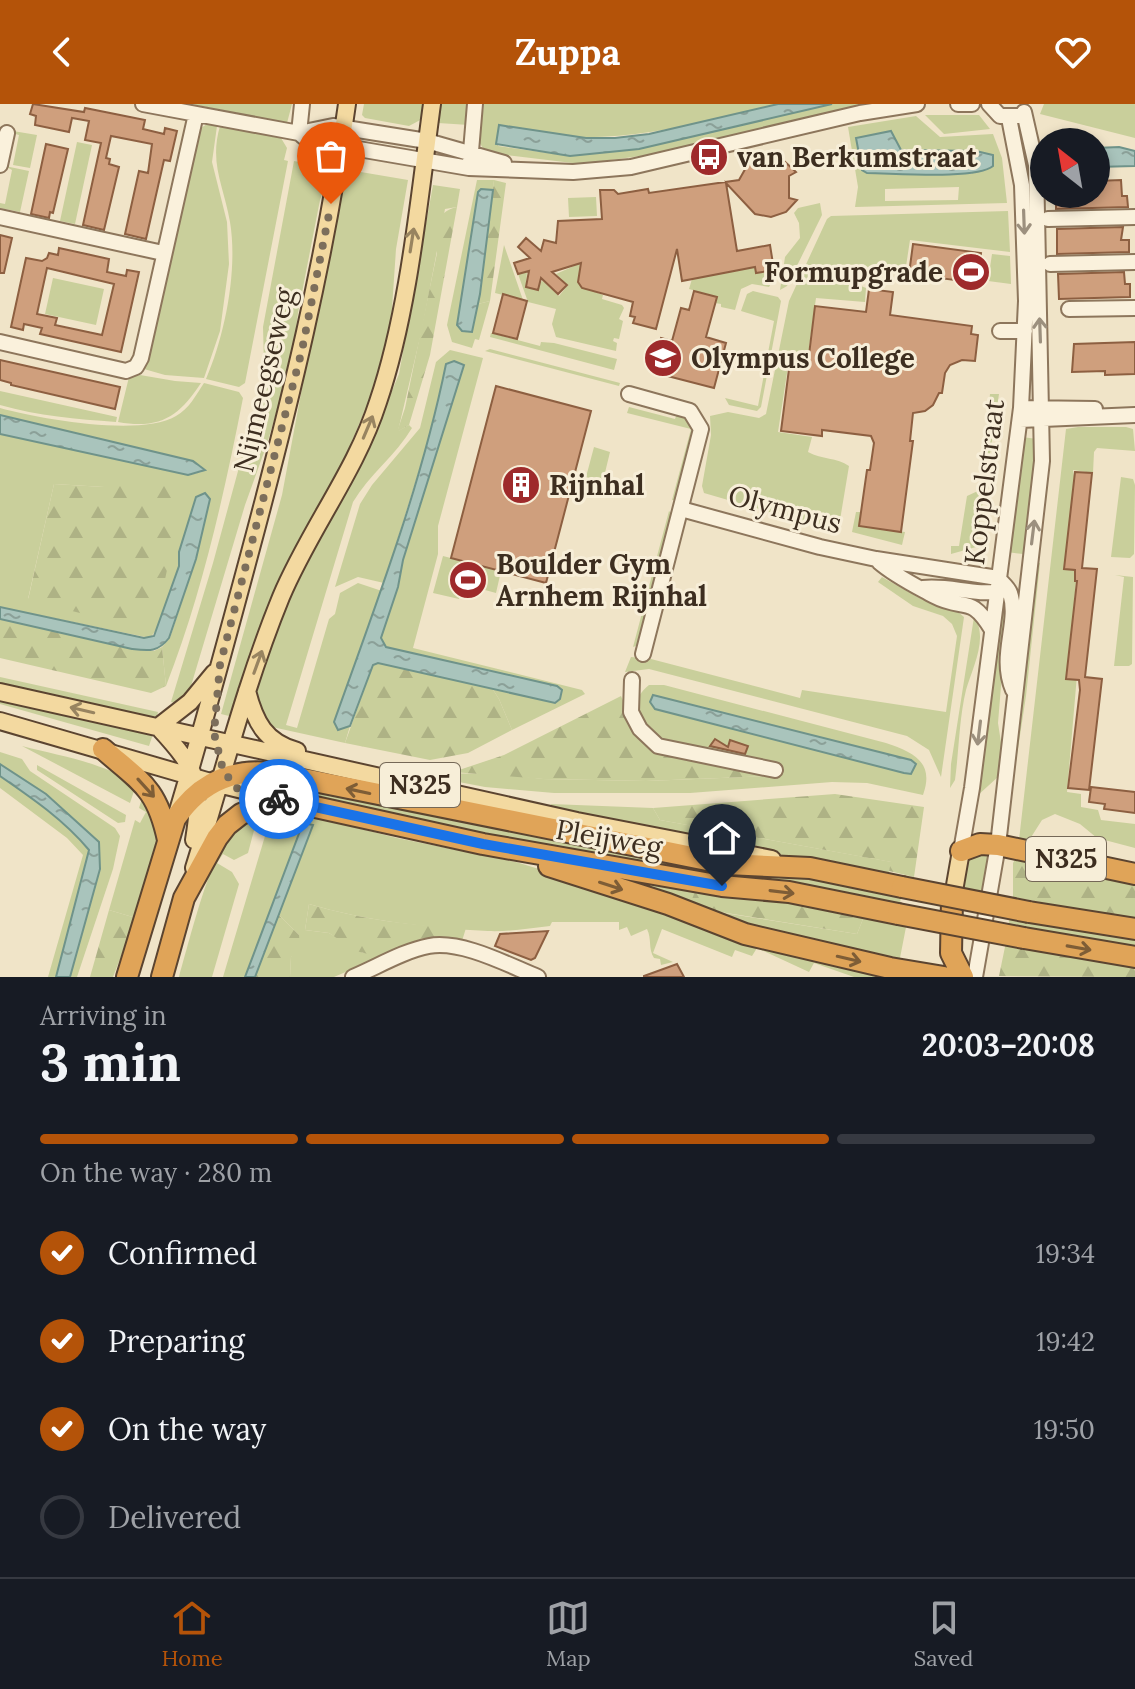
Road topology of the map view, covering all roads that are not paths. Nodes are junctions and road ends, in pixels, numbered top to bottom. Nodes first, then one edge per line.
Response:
1 (143, 104) edge
2 (302, 104) edge
3 (347, 104) edge
4 (432, 104) edge
5 (475, 104) edge
6 (917, 104) edge
7 (958, 104) edge
8 (972, 104) edge
9 (989, 104) edge
10 (1027, 108) edge
11 (196, 114) junction
12 (1009, 118) junction
13 (343, 128) junction
14 (7, 133) dead end
15 (299, 133) junction
16 (427, 141) junction
17 (341, 146) junction
18 (425, 161) junction
19 (470, 161) junction
20 (0, 165) edge
21 (0, 217) edge
22 (1135, 217) edge
23 (1048, 219) dead end
24 (163, 253) junction
25 (1135, 262) edge
26 (1050, 264) dead end
27 (1135, 308) edge
28 (1069, 309) dead end
29 (1000, 331) dead end
30 (1025, 331) junction
31 (0, 342) edge
32 (629, 394) dead end
33 (1135, 412) edge
34 (1020, 414) junction
35 (1042, 414) junction
36 (681, 509) junction
37 (876, 559) junction
38 (916, 565) junction
39 (1028, 585) junction
40 (917, 586) junction
41 (1001, 587) junction
42 (992, 630) junction
43 (643, 654) dead end
44 (220, 665) junction
45 (632, 680) dead end
46 (247, 691) junction
47 (0, 692) edge
48 (1014, 692) junction
49 (0, 721) edge
50 (158, 727) junction
51 (220, 742) junction
52 (103, 749) junction
53 (347, 769) junction
54 (775, 770) dead end
55 (207, 776) junction
56 (279, 799) junction
57 (168, 840) junction
58 (483, 844) junction
59 (998, 845) junction
60 (961, 851) junction
61 (810, 868) junction
62 (1135, 874) edge
63 (184, 898) junction
64 (952, 900) junction
65 (1135, 929) edge
66 (1135, 957) edge
67 (127, 977) edge
68 (162, 977) edge
69 (353, 977) edge
70 (538, 977) edge
71 (941, 977) edge
72 (963, 977) edge
73 (975, 977) edge

1 - 11 street
2 - 15 street
3 - 13 main road, Nijmeegseweg
4 - 16 main road, Nijmeegseweg
5 - 19 street
6 - 19 street
7 - 8 street
9 - 12 street
10 - 12 street
35 -> 10 street, Koppelstraat
11 - 15 street
11 - 24 street
12 -> 30 street, Koppelstraat
13 - 15 street
13 - 16 street
13 - 17 main road, Nijmeegseweg
14 - 20 street
15 - 17 street
16 - 18 main road, Nijmeegseweg
16 - 19 street
17 - 18 street
17 - 44 main road, Nijmeegseweg
18 - 19 street
46 -> 18 main road, Nijmeegseweg
21 - 24 street
22 - 23 street
24 - 31 street
25 - 26 street
27 - 28 street
29 - 30 street
30 - 34 street, Koppelstraat
32 - 36 street
33 - 35 street
34 - 35 street
34 - 41 street, Koppelstraat
39 -> 35 street, Koppelstraat
36 - 37 street, Olympus
36 - 43 street
37 - 38 street, Olympus
37 - 40 street, Olympus
38 - 40 street
38 - 41 street, Olympus
39 - 41 street, Olympus
39 - 48 street, Koppelstraat
40 - 41 street, Olympus
40 - 42 street, Olympus
41 - 42 street, Koppelstraat
41 - 48 street
42 -> 60 street, Koppelstraat
44 - 50 main road
44 - 51 main road, Nijmeegseweg
45 - 54 street
46 - 51 main road, Nijmeegseweg
46 - 53 main road
50 -> 47 main road, Pleijweg
48 - 59 street, Koppelstraat
49 - 52 main road
50 - 51 main road, Pleijweg
50 - 55 main road
51 - 53 main road, Pleijweg / N325
51 - 55 main road, Nijmeegseweg
51 - 55 main road, Nijmeegseweg
52 - 55 main road
52 -> 57 highway
53 - 61 main road, Pleijweg / N325
55 - 56 main road, Pleijweg / N325
55 - 57 highway, Nijmeegseweg
61 -> 55 highway, Pleijweg / N325
55 - 63 main road, Nijmeegseweg
56 - 58 highway, Pleijweg / N325
56 - 63 highway, Nijmeegseweg
57 - 67 highway, Nijmeegseweg
58 -> 66 highway, Pleijweg / N325, bridge
58 -> 71 highway, N325
59 - 60 highway, N325
59 - 62 highway, N325
59 - 73 street, Koppelstraat
60 - 64 main road
61 - 65 highway, Pleijweg / N325, bridge
63 - 68 highway, Nijmeegseweg
64 - 71 main road
64 - 72 highway
69 - 70 street

